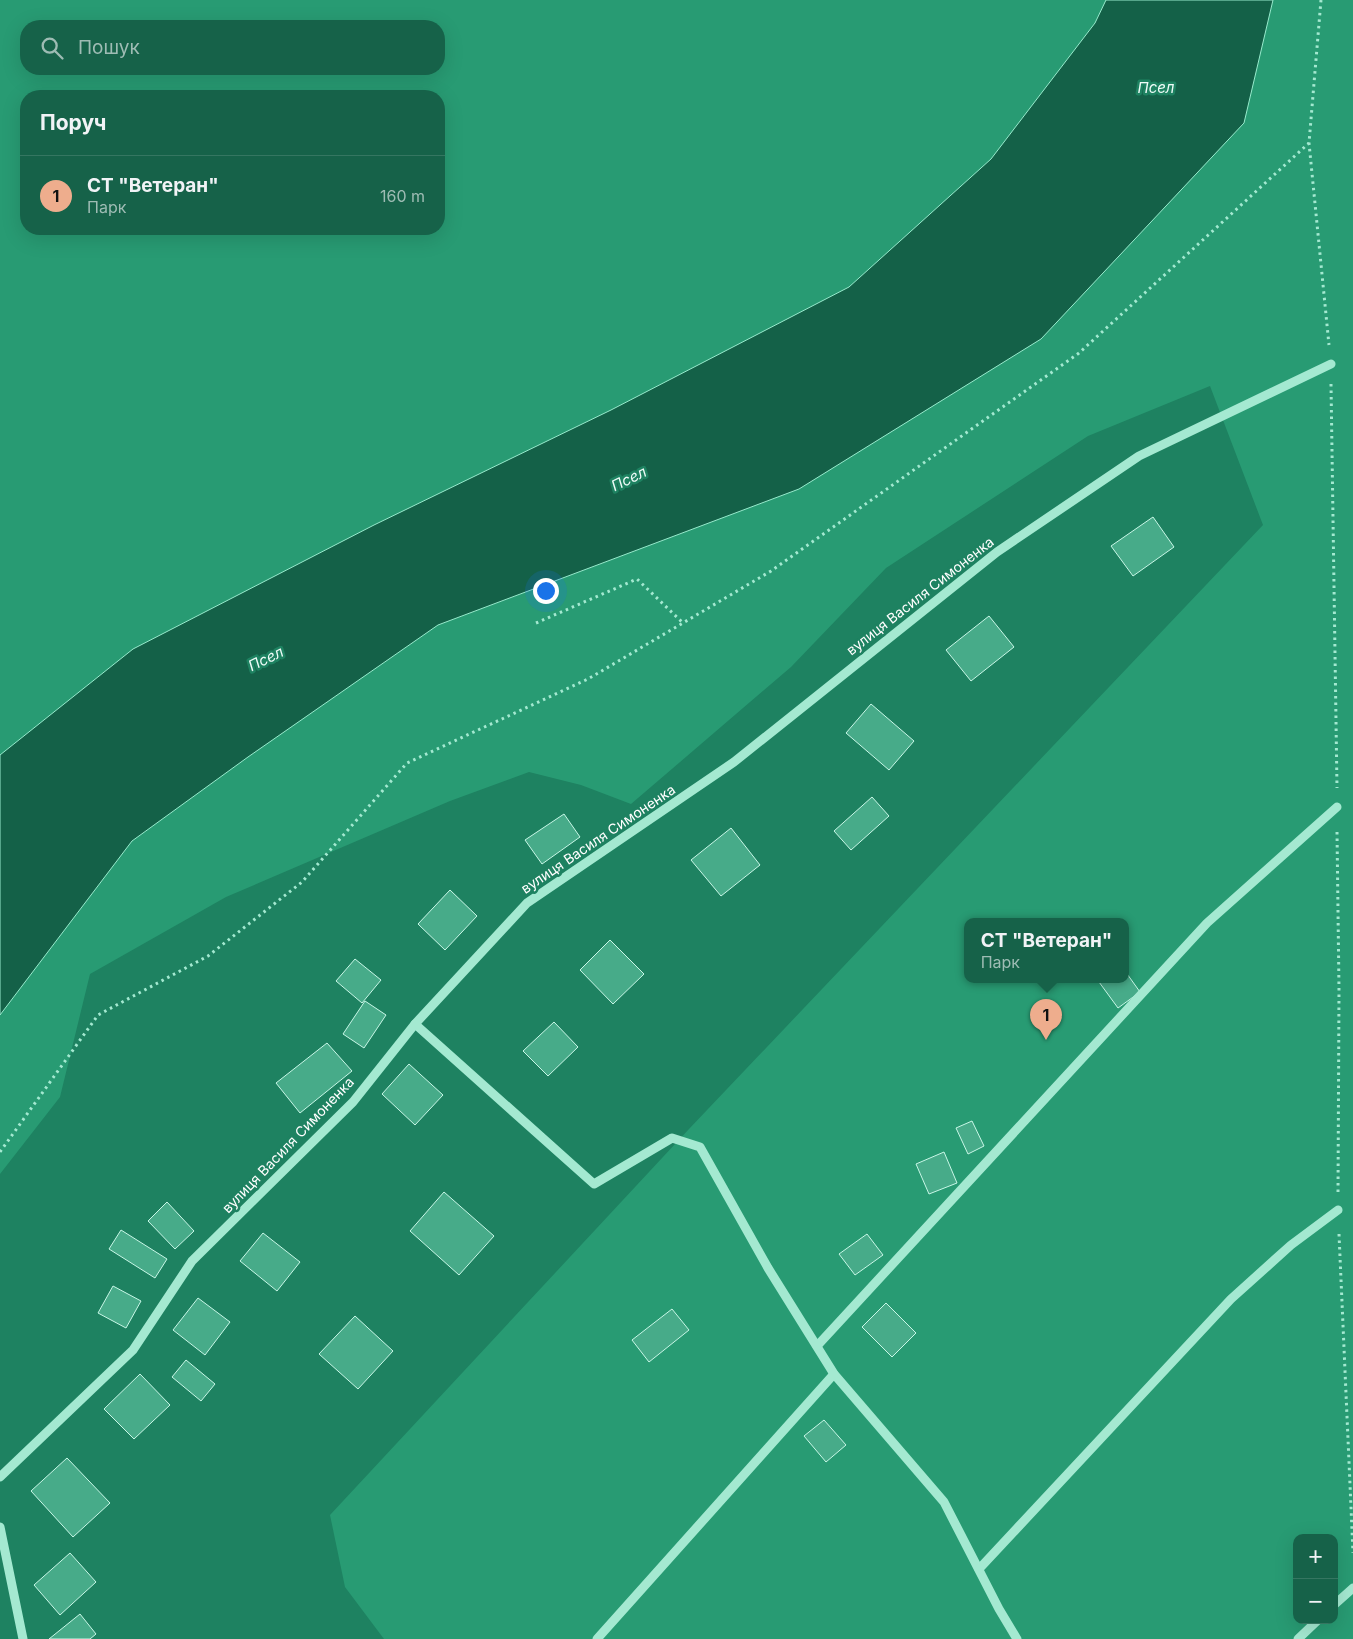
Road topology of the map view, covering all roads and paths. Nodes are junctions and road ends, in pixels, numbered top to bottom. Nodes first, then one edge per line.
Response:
1 (1321, 0) edge
2 (1309, 143) junction
3 (1331, 364) junction
4 (536, 623) dead end
5 (683, 623) junction
6 (1337, 807) junction
7 (415, 1024) junction
8 (0, 1152) edge
9 (1338, 1210) junction
10 (817, 1346) junction
11 (834, 1374) junction
12 (0, 1477) edge
13 (0, 1527) edge
14 (1353, 1553) edge
15 (978, 1569) junction
16 (1353, 1588) edge
17 (1338, 1601) edge
18 (1314, 1624) edge
19 (23, 1639) edge
20 (597, 1639) edge
21 (1017, 1639) edge
22 (1298, 1639) edge

1 - 2 path
2 - 3 path
2 - 5 path
3 - 6 path
3 - 7 street, вулиця Василя Симоненка
4 - 5 path
5 - 8 path
6 - 9 path
6 - 10 street
7 - 10 street
7 - 12 street, вулиця Василя Симоненка
9 - 14 path
9 - 15 street
10 - 11 street
11 - 15 street
11 - 20 street
13 - 19 street
15 - 21 street
16 - 17 street
18 - 22 street

